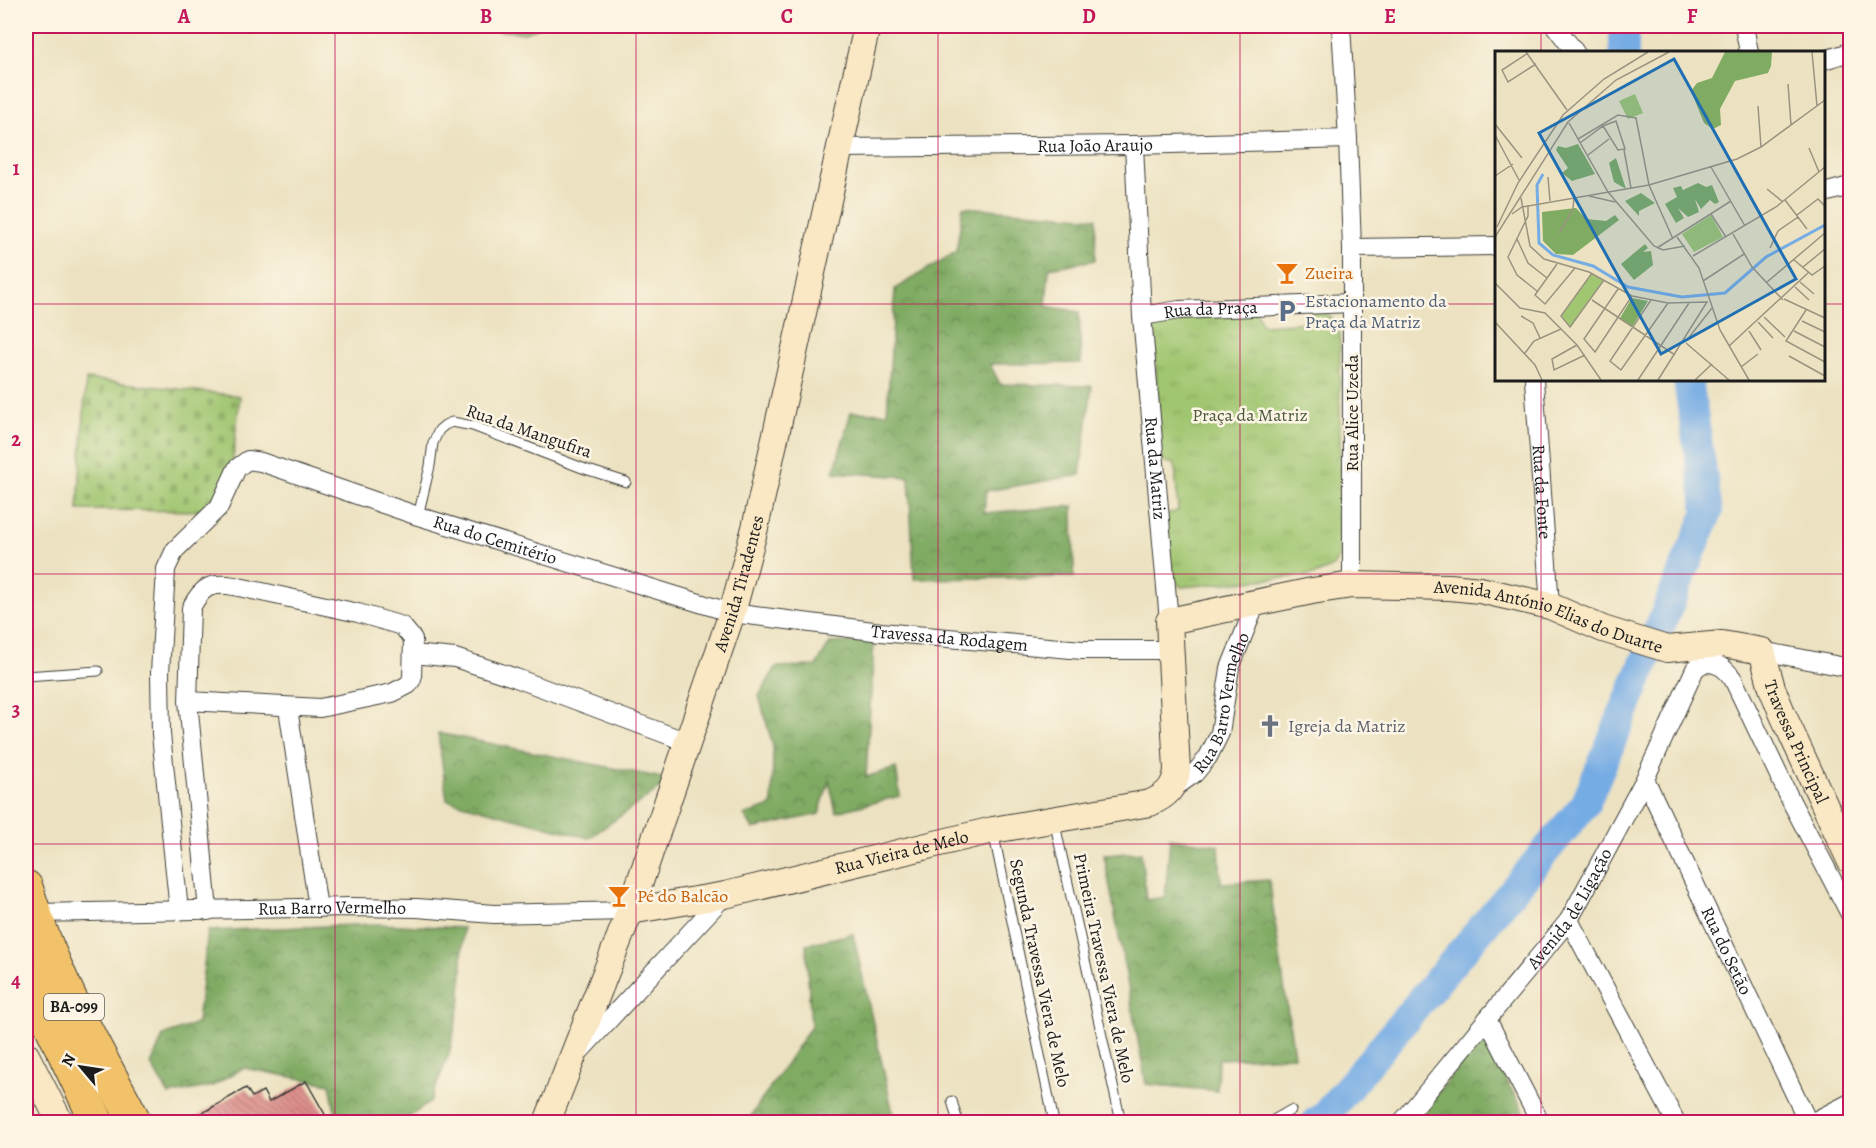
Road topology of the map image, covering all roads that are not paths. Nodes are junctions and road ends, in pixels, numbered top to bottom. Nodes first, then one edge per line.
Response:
1 (867, 26) edge
2 (1341, 26) edge
3 (1555, 26) edge
4 (1744, 26) edge
5 (1574, 51) edge
6 (1749, 51) edge
7 (1851, 52) edge
8 (1825, 60) edge
9 (1348, 139) junction
10 (1134, 145) junction
11 (840, 148) junction
12 (1851, 186) edge
13 (1825, 193) edge
14 (1495, 246) edge
15 (1352, 248) junction
16 (1352, 303) junction
17 (1142, 316) junction
18 (1534, 381) edge
19 (626, 482) dead end
20 (418, 516) junction
21 (1352, 585) junction
22 (1256, 603) junction
23 (1550, 606) junction
24 (732, 613) junction
25 (1168, 621) junction
26 (1169, 650) junction
27 (1762, 651) junction
28 (413, 654) junction
29 (1851, 668) edge
30 (99, 671) dead end
31 (26, 676) edge
32 (188, 700) junction
33 (288, 708) junction
34 (687, 742) junction
35 (1645, 779) junction
36 (1171, 790) junction
37 (1054, 820) junction
38 (993, 830) junction
39 (1851, 860) edge
40 (725, 895) junction
41 (30, 900) edge
42 (318, 908) junction
43 (208, 910) junction
44 (179, 911) junction
45 (630, 911) junction
46 (1851, 914) edge
47 (1569, 920) junction
48 (26, 973) edge
49 (1487, 1019) junction
50 (26, 1055) edge
51 (570, 1061) junction
52 (33, 1083) edge
53 (952, 1101) dead end
54 (1851, 1103) edge
55 (1292, 1110) dead end
56 (60, 1122) edge
57 (97, 1122) edge
58 (135, 1122) edge
59 (547, 1122) edge
60 (958, 1122) edge
61 (1054, 1122) edge
62 (1121, 1122) edge
63 (1270, 1122) edge
64 (1401, 1122) edge
65 (1540, 1122) edge
66 (1676, 1122) edge
67 (1808, 1122) edge
68 (1813, 1122) edge

1 - 11 street, Avenida Tiradentes
2 - 9 street, Rua Alice Uzeda
3 - 5 street
4 - 6 street
7 - 8 street
9 - 10 street, Rua João Araujo
9 - 15 street, Rua Alice Uzeda
10 - 11 street, Rua João Araujo
10 - 17 street, Rua da Matriz
11 - 24 street, Avenida Tiradentes
12 - 13 street
14 - 15 street
15 - 16 street, Rua Alice Uzeda
16 - 17 street, Rua da Praça
16 - 21 street, Rua Alice Uzeda
17 - 25 street, Rua da Matriz
18 - 23 street, Rua da Fonte
19 - 20 lane, Rua da Mangufira
20 - 24 street, Rua do Cemitério
20 - 44 street, Rua do Cemitério
21 - 22 street
21 - 23 street, Avenida António Elias do Duarte
22 - 25 street
22 - 36 street, Rua Barro Vermelho
23 - 27 street, Avenida António Elias do Duarte
24 - 26 street, Travessa da Rodagem
24 - 34 street, Avenida Tiradentes
25 - 26 street, Rua da Matriz
26 - 36 street, Rua da Matriz
27 - 29 street, Avenida António Elias do Duarte
27 - 39 street, Travessa Principal
28 - 32 street
28 - 33 street
28 - 34 street
30 - 31 lane
32 - 33 street
32 - 43 street
33 - 42 street
34 - 45 street, Avenida Tiradentes
35 - 46 street, Avenida de Ligação
35 - 47 street, Avenida de Ligação
35 - 67 street, Rua do Setão
36 - 37 street, Rua Vieira de Melo
37 - 38 street, Rua Vieira de Melo
37 - 62 lane, Primeira Travessa Viera de Melo
38 - 40 street, Rua Vieira de Melo
38 - 61 lane, Segunda Travessa Viera de Melo
40 - 45 street, Rua Vieira de Melo
40 - 51 street
41 - 44 street, Rua Barro Vermelho
41 - 58 highway, BA-099
42 - 43 street, Rua Barro Vermelho
42 - 45 street, Rua Barro Vermelho
43 - 44 street, Rua Barro Vermelho
45 - 51 street, Avenida Tiradentes
47 - 49 street, Avenida de Ligação
47 - 66 street
48 - 57 highway, BA-099
49 - 64 street, Avenida de Ligação
49 - 65 street
50 - 52 street
51 - 59 street, Avenida Tiradentes
52 - 56 street
53 - 60 lane
54 - 68 street
55 - 63 lane

